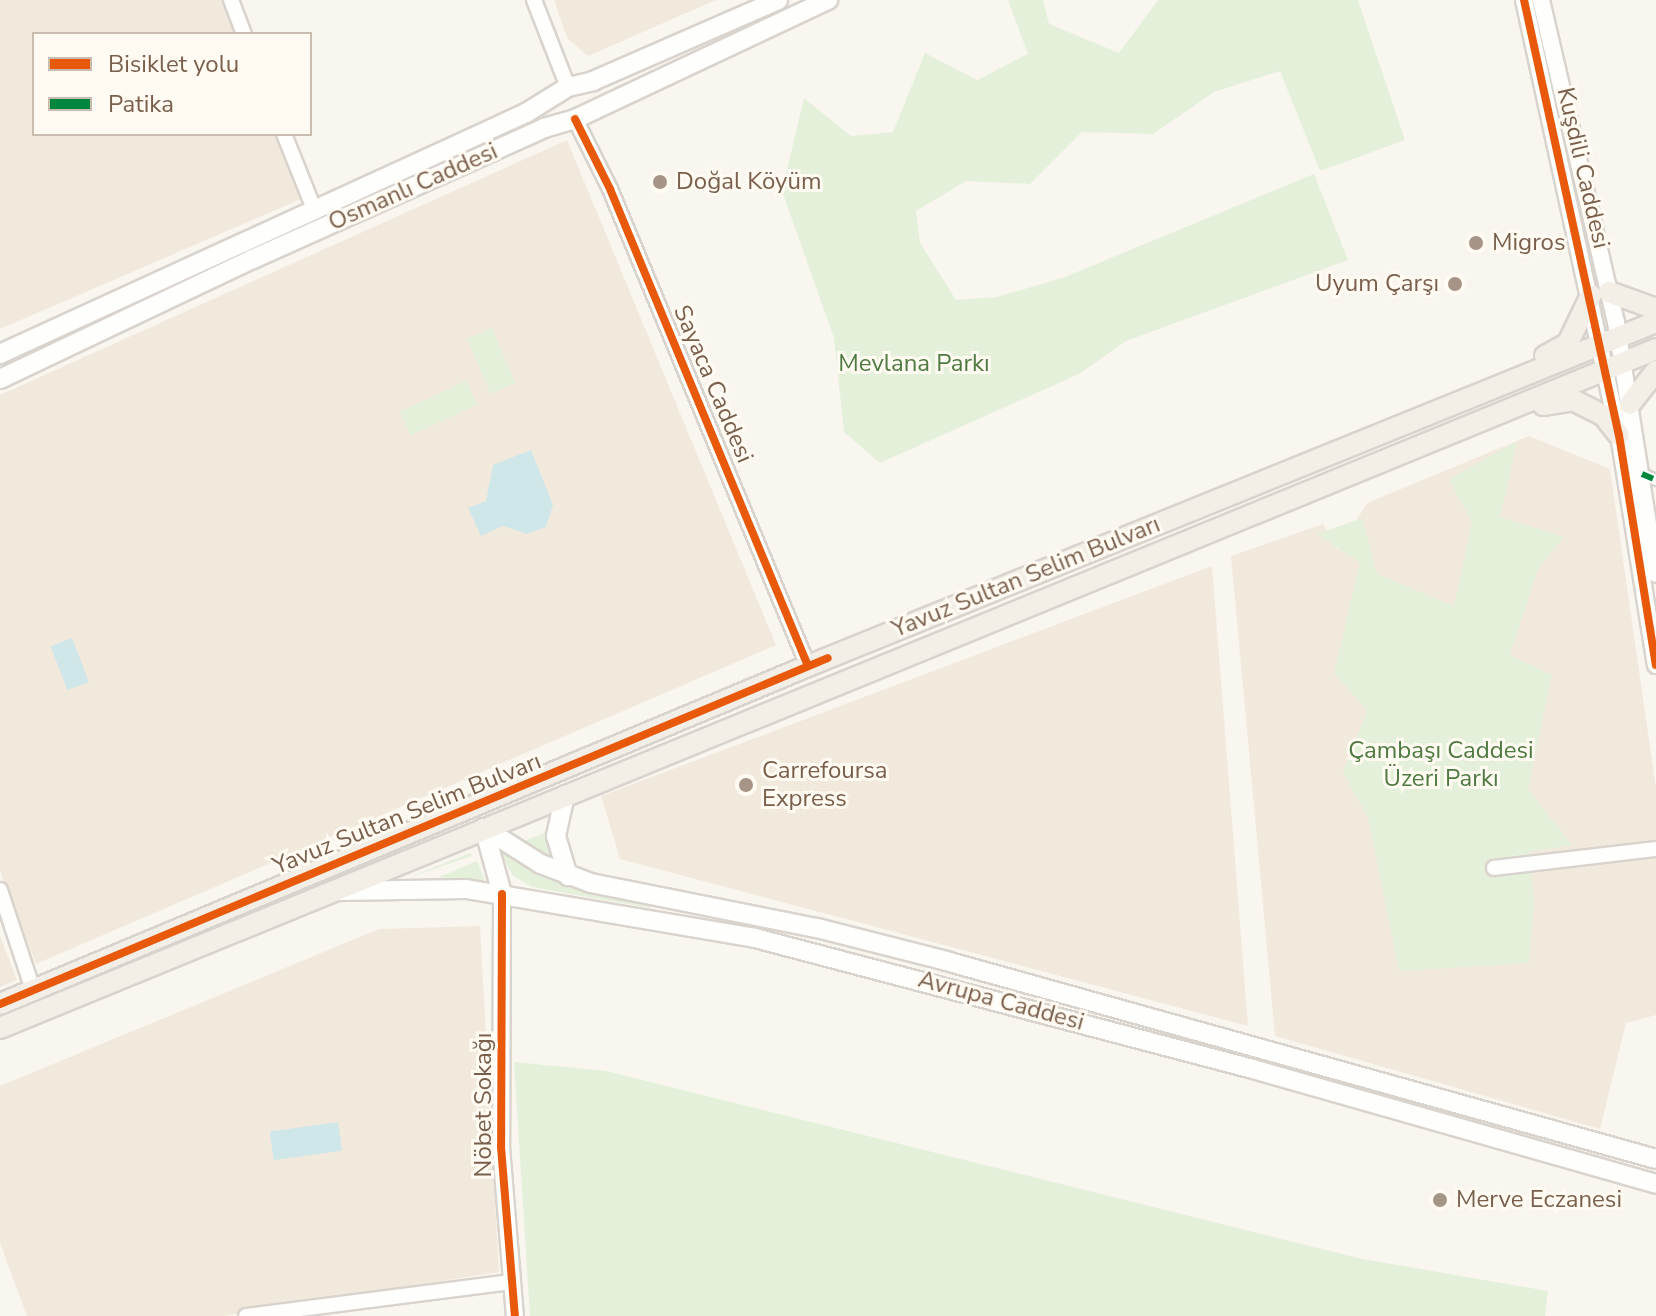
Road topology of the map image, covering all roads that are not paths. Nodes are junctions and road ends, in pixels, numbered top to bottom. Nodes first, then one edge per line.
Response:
1 (231, 0) edge
2 (534, 0) edge
3 (778, 0) edge
4 (1524, 0) edge
5 (1541, 0) edge
6 (823, 1) edge
7 (787, 18) junction
8 (243, 32) edge
9 (567, 89) junction
10 (577, 118) junction
11 (285, 136) edge
12 (1573, 175) junction
13 (314, 209) junction
14 (1600, 293) junction
15 (1656, 309) edge
16 (1656, 322) edge
17 (1609, 342) junction
18 (1656, 349) edge
19 (0, 354) edge
20 (1614, 366) junction
21 (1656, 371) edge
22 (0, 379) edge
23 (1508, 383) junction
24 (1630, 404) junction
25 (1516, 406) junction
26 (1619, 435) junction
27 (1649, 477) edge
28 (1656, 574) edge
29 (828, 658) junction
30 (1656, 665) edge
31 (808, 666) junction
32 (828, 688) junction
33 (565, 795) junction
34 (476, 808) junction
35 (484, 828) junction
36 (1656, 849) edge
37 (1494, 868) dead end
38 (568, 876) junction
39 (0, 890) edge
40 (334, 891) junction
41 (502, 894) junction
42 (33, 990) junction
43 (0, 1004) edge
44 (0, 1028) edge
45 (1656, 1159) edge
46 (1656, 1184) edge
47 (512, 1282) junction
48 (246, 1316) edge
49 (515, 1316) edge

1 - 8 street
2 - 9 street
3 - 7 street
3 - 9 main road, Osmanlı Caddesi
4 - 12 street, Kuşdili Caddesi
5 - 12 street, Kuşdili Caddesi
6 - 7 main road, Osmanlı Caddesi
7 - 10 main road, Osmanlı Caddesi
9 - 10 main road
9 - 10 main road
9 - 13 main road, Osmanlı Caddesi
10 - 22 main road, Osmanlı Caddesi
10 - 31 street, Sayaca Caddesi
11 - 13 street, Osmanlı Caddesi
12 - 14 street, Kuşdili Caddesi
13 - 19 main road, Osmanlı Caddesi
14 - 15 main road
14 - 17 street, Kuşdili Caddesi
14 - 23 main road
16 - 17 main road, Yavuz Sultan Selim Bulvarı
17 - 20 street, Kuşdili Caddesi
17 - 23 main road, Yavuz Sultan Selim Bulvarı
18 - 20 main road, Yavuz Sultan Selim Bulvarı
20 - 24 street
20 - 25 main road, Yavuz Sultan Selim Bulvarı
20 - 26 street
21 - 24 main road
23 - 29 main road, Yavuz Sultan Selim Bulvarı
24 - 27 street
25 - 26 main road
25 - 32 main road, Yavuz Sultan Selim Bulvarı
26 - 30 street
27 - 28 street
29 - 31 main road, Yavuz Sultan Selim Bulvarı
29 - 32 main road
31 - 32 main road
31 - 34 main road, Yavuz Sultan Selim Bulvarı
32 - 33 main road, Yavuz Sultan Selim Bulvarı
33 - 35 main road, Yavuz Sultan Selim Bulvarı
33 - 38 main road
34 - 35 main road
34 - 42 main road, Yavuz Sultan Selim Bulvarı
35 - 38 main road, Avrupa Caddesi
35 - 40 main road, Yavuz Sultan Selim Bulvarı
35 - 41 main road
36 - 37 street
38 - 45 main road, Avrupa Caddesi
39 - 42 street
40 - 41 main road, Avrupa Caddesi
40 - 44 main road, Yavuz Sultan Selim Bulvarı
41 - 46 main road, Avrupa Caddesi
41 - 47 street, Nöbet Sokağı
42 - 43 main road, Yavuz Sultan Selim Bulvarı
47 - 48 street
47 - 49 street, Nöbet Sokağı

